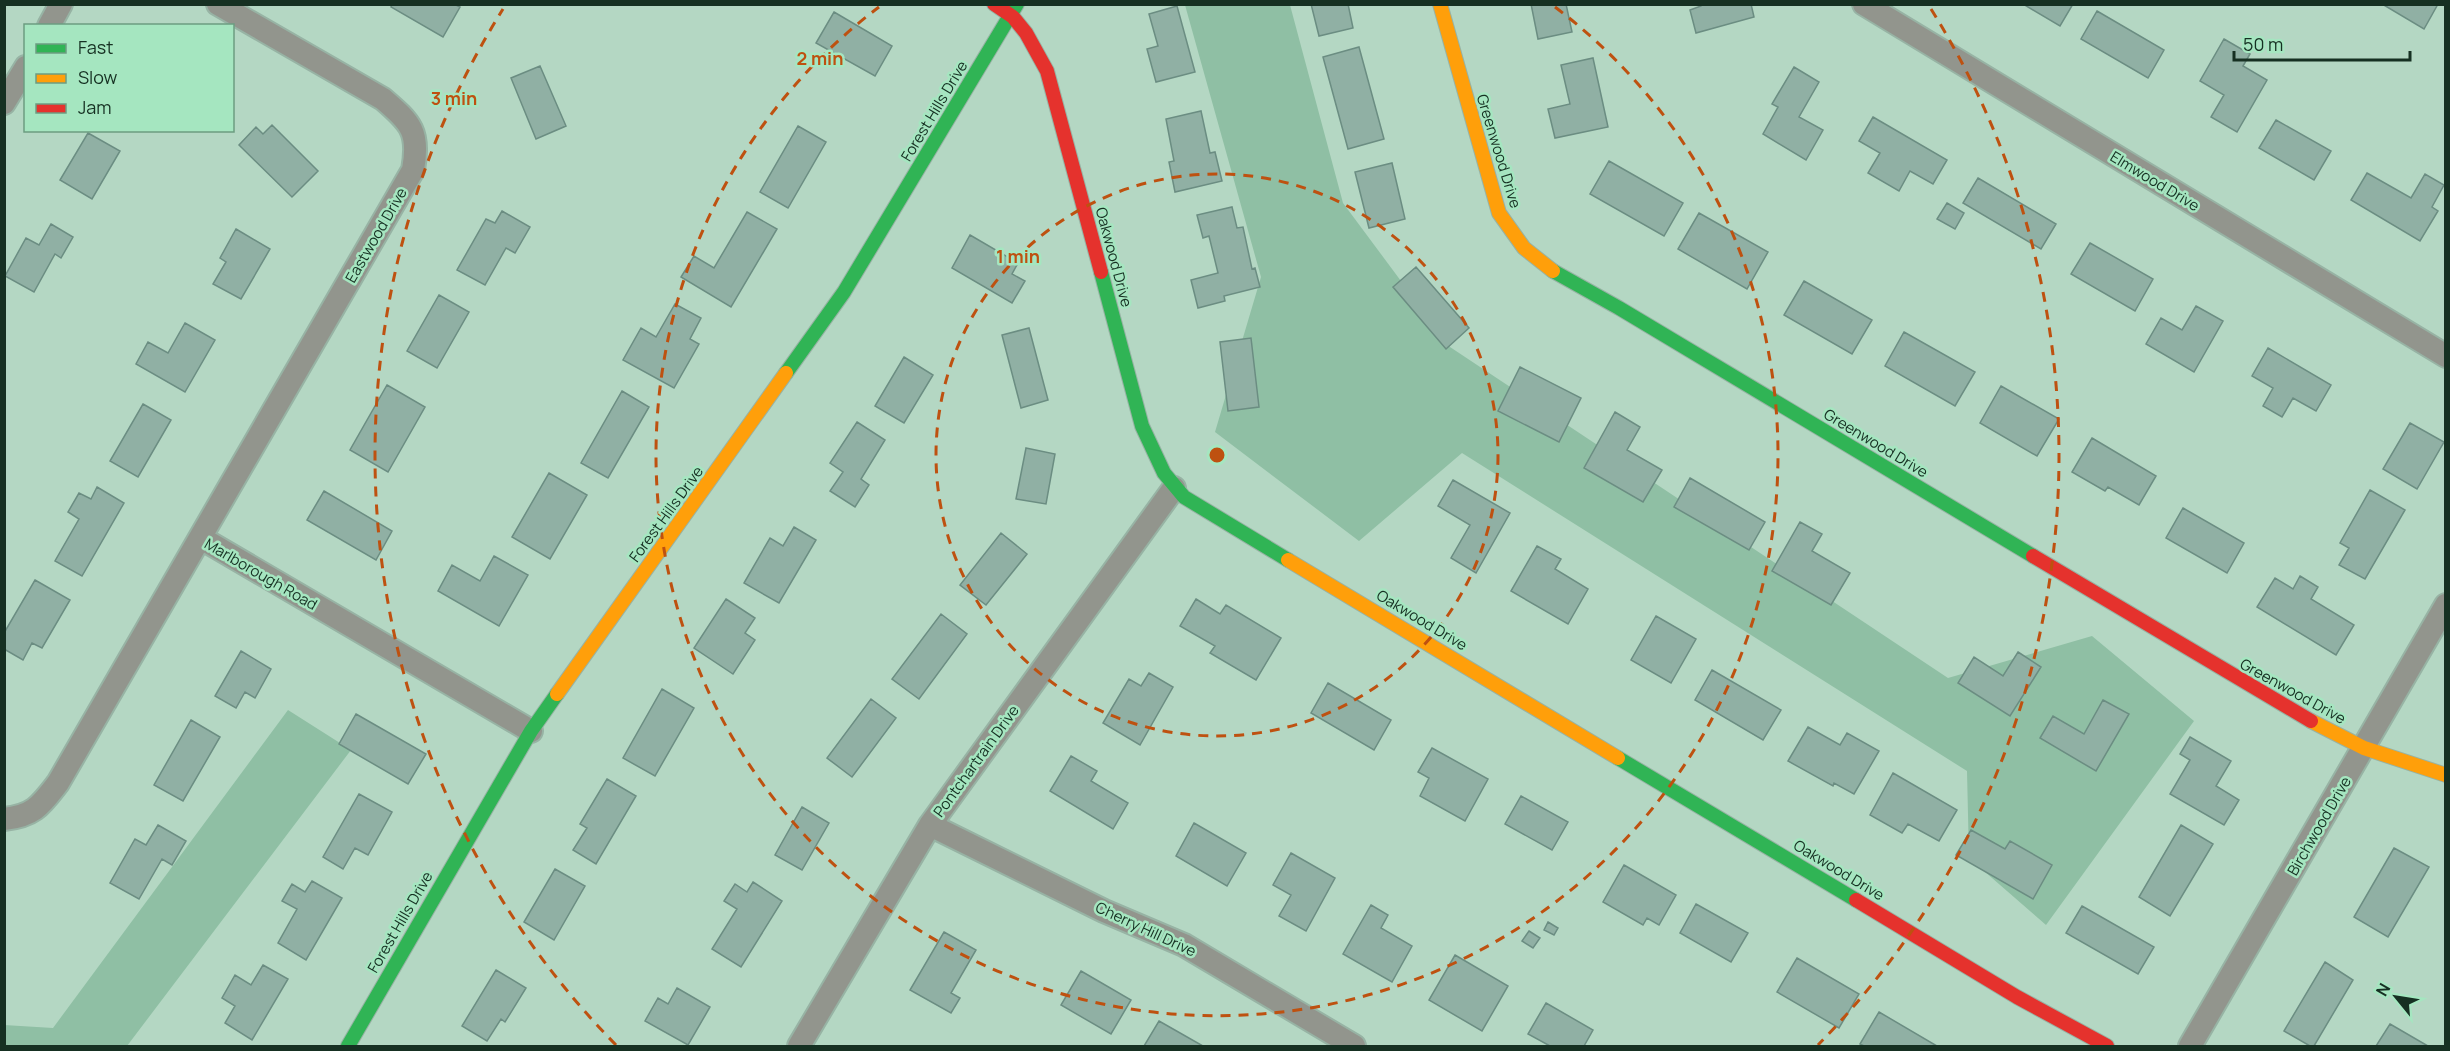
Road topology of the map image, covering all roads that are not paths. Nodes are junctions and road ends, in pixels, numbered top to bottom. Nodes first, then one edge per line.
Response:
1 (61, 4) edge
2 (218, 4) edge
3 (994, 4) edge
4 (1440, 4) edge
5 (1864, 4) edge
6 (1014, 9) edge
7 (50, 24) edge
8 (24, 70) edge
9 (4, 104) edge
10 (2445, 356) edge
11 (1174, 488) junction
12 (201, 538) junction
13 (2445, 605) edge
14 (531, 731) junction
15 (2364, 748) junction
16 (2445, 775) edge
17 (4, 819) edge
18 (930, 825) junction
19 (348, 1047) edge
20 (799, 1047) edge
21 (1354, 1047) edge
22 (2107, 1047) edge
23 (2190, 1047) edge

1 - 7 street
2 - 12 street, Eastwood Drive
3 - 6 street, Oakwood Drive
4 - 15 street, Greenwood Drive
5 - 10 street, Elmwood Drive
6 - 11 street, Oakwood Drive
6 - 14 street, Forest Hills Drive
8 - 9 street
11 - 18 street, Pontchartrain Drive
11 - 22 street, Oakwood Drive
12 - 14 street, Marlborough Road
12 - 17 street, Marlborough Road
13 - 15 street, Birchwood Drive
14 - 19 street, Forest Hills Drive
15 - 16 street, Greenwood Drive
15 - 23 street, Birchwood Drive
18 - 20 street, Pontchartrain Drive
18 - 21 street, Cherry Hill Drive

